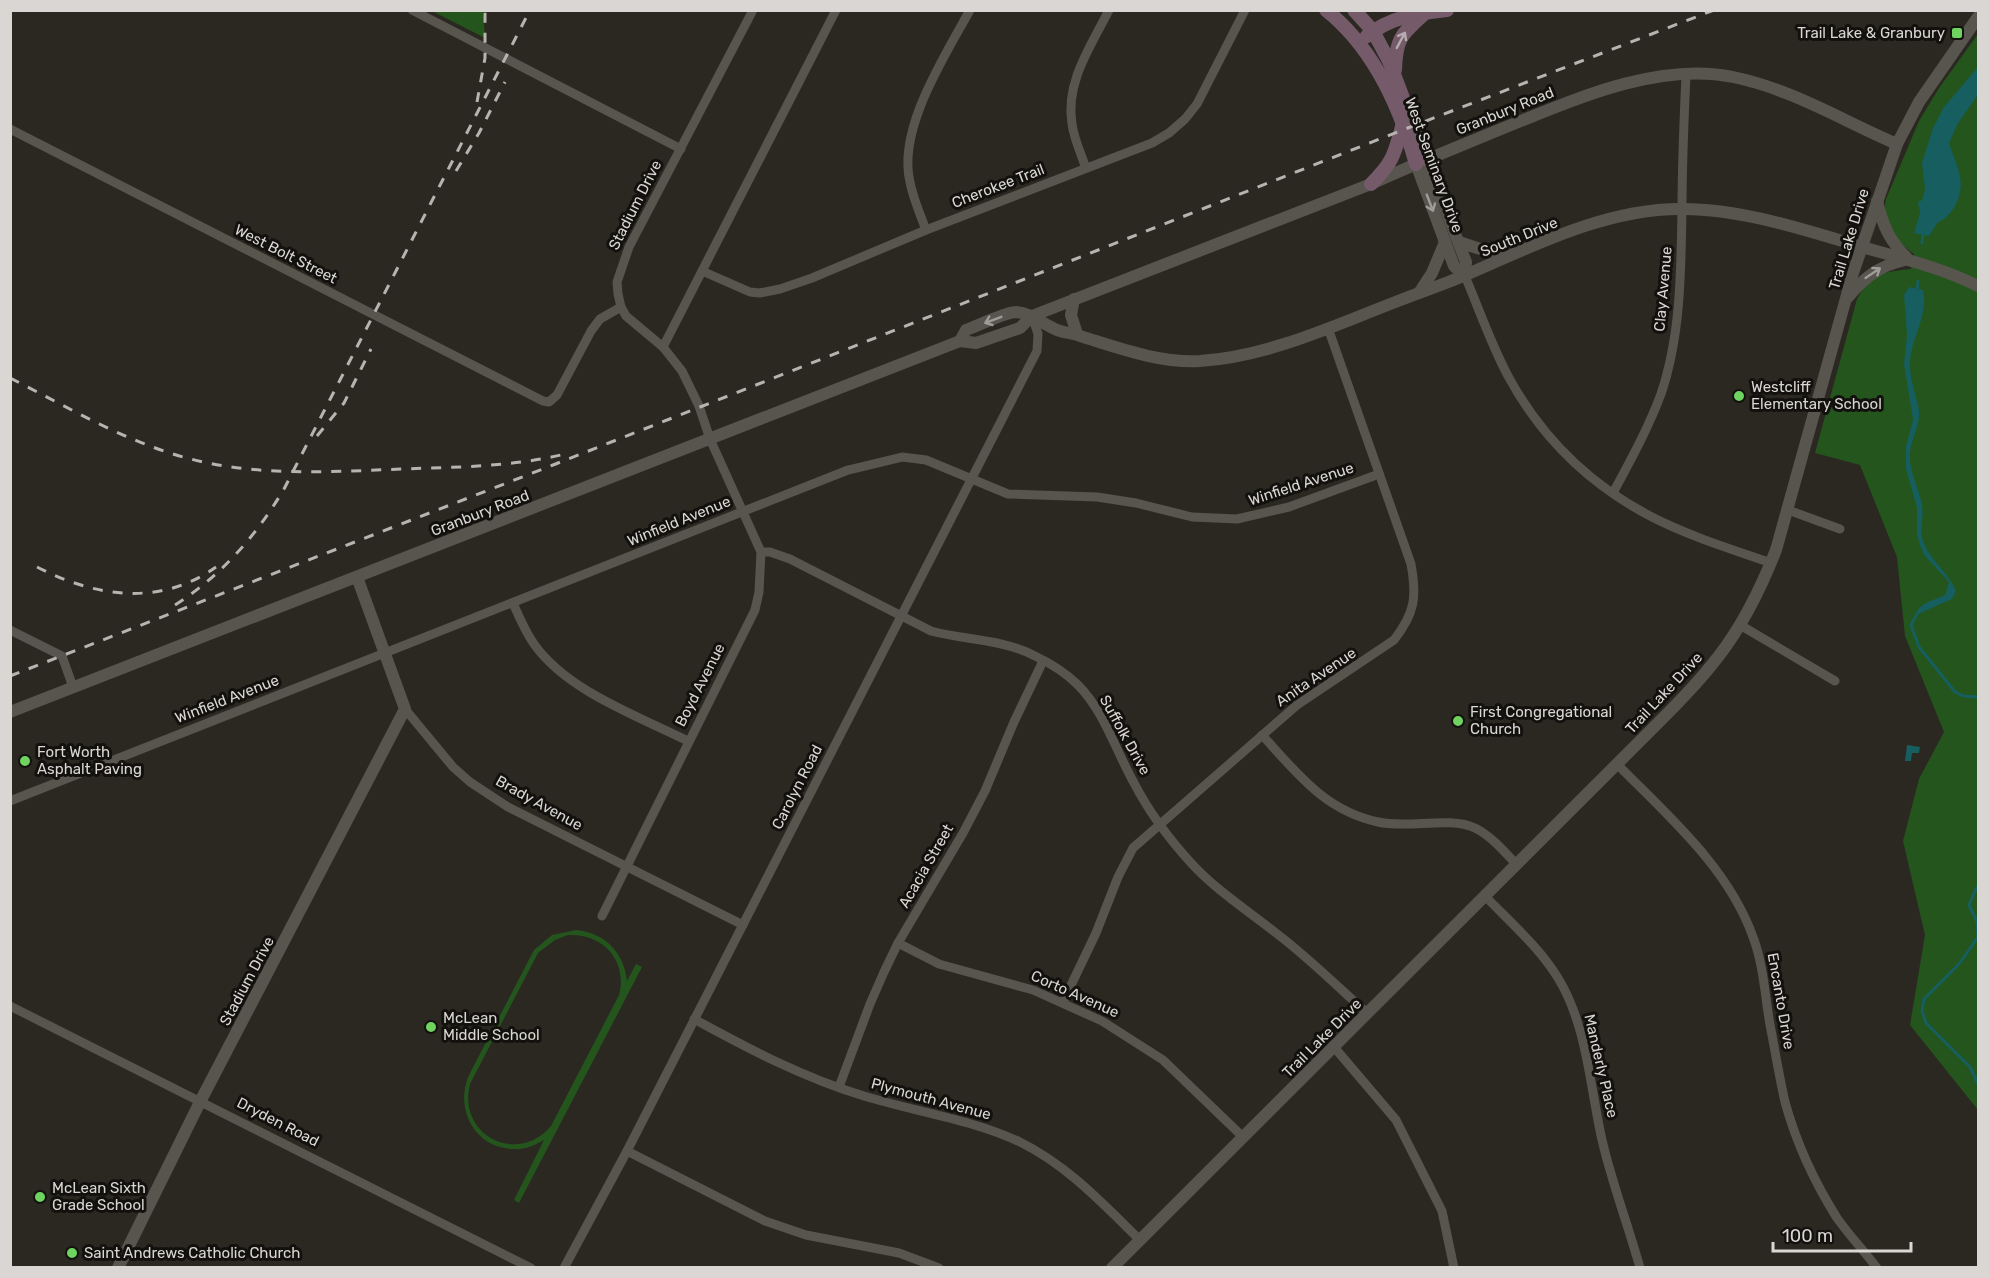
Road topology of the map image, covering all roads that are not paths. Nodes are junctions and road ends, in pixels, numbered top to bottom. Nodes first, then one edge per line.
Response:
1 (412, 10) edge
2 (753, 10) edge
3 (836, 10) edge
4 (969, 10) edge
5 (1109, 10) edge
6 (1245, 10) edge
7 (1326, 10) edge
8 (1354, 10) edge
9 (1447, 10) edge
10 (1423, 11) edge
11 (1978, 17) edge
12 (1373, 31) junction
13 (1359, 42) junction
14 (1686, 75) junction
15 (1395, 77) junction
16 (1403, 121) junction
17 (10, 129) edge
18 (1897, 144) junction
19 (681, 149) junction
20 (1421, 161) junction
21 (1086, 168) junction
22 (1371, 184) junction
23 (1876, 200) junction
24 (1682, 208) junction
25 (926, 230) junction
26 (1445, 242) junction
27 (1459, 242) junction
28 (1861, 247) junction
29 (1518, 252) junction
30 (1908, 259) junction
31 (702, 271) junction
32 (1465, 276) junction
33 (1978, 286) edge
34 (1419, 293) junction
35 (1074, 299) junction
36 (1845, 300) junction
37 (621, 308) junction
38 (1032, 316) junction
39 (1328, 328) junction
40 (1077, 334) junction
41 (663, 346) junction
42 (710, 439) junction
43 (1379, 474) junction
44 (973, 479) junction
45 (1613, 493) junction
46 (1788, 510) junction
47 (742, 513) junction
48 (1840, 529) dead end
49 (760, 552) junction
50 (1771, 563) junction
51 (357, 577) junction
52 (513, 603) junction
53 (902, 616) junction
54 (1740, 625) junction
55 (10, 630) edge
56 (386, 653) junction
57 (1043, 661) junction
58 (1835, 681) dead end
59 (73, 687) junction
60 (405, 709) junction
61 (10, 712) edge
62 (1262, 735) junction
63 (688, 741) junction
64 (1617, 764) junction
65 (10, 801) edge
66 (1160, 824) junction
67 (1516, 864) junction
68 (627, 866) junction
69 (1485, 896) junction
70 (602, 916) dead end
71 (742, 925) junction
72 (898, 943) junction
73 (1062, 1002) junction
74 (10, 1006) edge
75 (1368, 1014) junction
76 (694, 1019) junction
77 (1334, 1047) junction
78 (839, 1087) junction
79 (201, 1100) junction
80 (1243, 1137) junction
81 (627, 1151) junction
82 (1140, 1240) junction
83 (118, 1268) edge
84 (531, 1268) edge
85 (564, 1268) edge
86 (939, 1268) edge
87 (1112, 1268) edge
88 (1454, 1268) edge
89 (1640, 1268) edge
90 (1877, 1268) edge

1 - 19 street
2 - 19 street, Stadium Drive
3 - 31 street
4 - 25 street
5 - 21 street
6 - 21 street, Cherokee Trail
7 - 13 main road, West Seminary Drive
8 - 12 main road, West Seminary Drive
9 - 10 main road
10 - 12 main road
15 -> 10 main road
11 - 18 street, Trail Lake Drive
12 - 13 main road
12 - 15 main road, West Seminary Drive
13 - 16 main road, West Seminary Drive
14 - 18 street, Granbury Road
14 - 20 street, Granbury Road
14 - 24 street, Clay Avenue
15 - 20 main road, West Seminary Drive
16 - 20 main road, West Seminary Drive
16 - 22 main road
17 - 37 street, West Bolt Street
18 - 23 street, Trail Lake Drive
19 - 37 street, Stadium Drive
20 - 22 street, Granbury Road
20 -> 26 street, West Seminary Drive
20 - 27 street, West Seminary Drive
21 - 25 street, Cherokee Trail
22 - 35 street, Granbury Road
23 - 28 street, Trail Lake Drive
23 - 30 street
24 - 28 street, South Drive
24 - 29 street, South Drive
24 - 45 street, Clay Avenue
25 - 31 street, Cherokee Trail
26 - 32 street, West Seminary Drive
26 - 34 street
27 - 29 street
27 - 32 street, West Seminary Drive
28 - 30 street, South Drive
28 - 36 street, Trail Lake Drive
29 - 32 street, South Drive
30 - 33 street, South Drive
36 -> 30 street
31 - 41 street
32 - 34 street, South Drive
32 - 45 street, West Seminary Drive
34 - 39 street, South Drive
35 - 38 street, Granbury Road
35 - 40 street
36 - 46 street, Trail Lake Drive
37 - 41 street
38 - 40 street, South Drive
38 - 42 street, Granbury Road
38 - 44 street, Carolyn Road
39 - 40 street, South Drive
39 - 43 street, Anita Avenue
41 - 42 street
42 - 47 street
42 - 51 street, Granbury Road
43 - 44 street, Winfield Avenue
43 - 62 street, Anita Avenue
44 - 47 street, Winfield Avenue
44 - 53 street, Carolyn Road
45 - 50 street, West Seminary Drive
46 - 48 street
46 - 50 street, Trail Lake Drive
47 - 49 street, Boyd Avenue
47 - 52 street, Winfield Avenue
49 - 53 street, Suffolk Drive
49 - 63 street, Boyd Avenue
50 - 54 street, Trail Lake Drive
51 - 56 street, Brady Avenue
51 - 59 street, Granbury Road
52 - 56 street, Winfield Avenue
52 - 63 street
53 - 57 street, Suffolk Drive
53 - 71 street, Carolyn Road
54 - 58 street
54 - 64 street, Trail Lake Drive
55 - 59 street
56 - 60 street, Brady Avenue
56 - 65 street, Winfield Avenue
57 - 66 street, Suffolk Drive
57 - 72 street, Acacia Street
59 - 61 street, Granbury Road
60 - 68 street, Brady Avenue
60 - 79 street, Stadium Drive
62 - 66 street, Anita Avenue
62 - 67 street
63 - 68 street, Boyd Avenue
64 - 67 street, Trail Lake Drive
64 - 90 street, Encanto Drive
66 - 73 street, Anita Avenue
66 - 75 street, Suffolk Drive
67 - 69 street, Trail Lake Drive
68 - 70 street, Boyd Avenue
68 - 71 street, Brady Avenue
69 - 75 street, Trail Lake Drive
69 - 89 street, Manderly Place
71 - 76 street, Carolyn Road
72 - 73 street, Corto Avenue
72 - 78 street, Acacia Street
73 - 80 street, Corto Avenue
74 - 79 street, Dryden Road
75 - 77 street, Trail Lake Drive
76 - 78 street, Plymouth Avenue
76 - 81 street, Carolyn Road
77 - 80 street, Trail Lake Drive
77 - 88 street
78 - 82 street, Plymouth Avenue
79 - 83 street, Stadium Drive
79 - 84 street, Dryden Road
80 - 82 street, Trail Lake Drive
81 - 85 street, Carolyn Road
81 - 86 street
82 - 87 street, Trail Lake Drive

